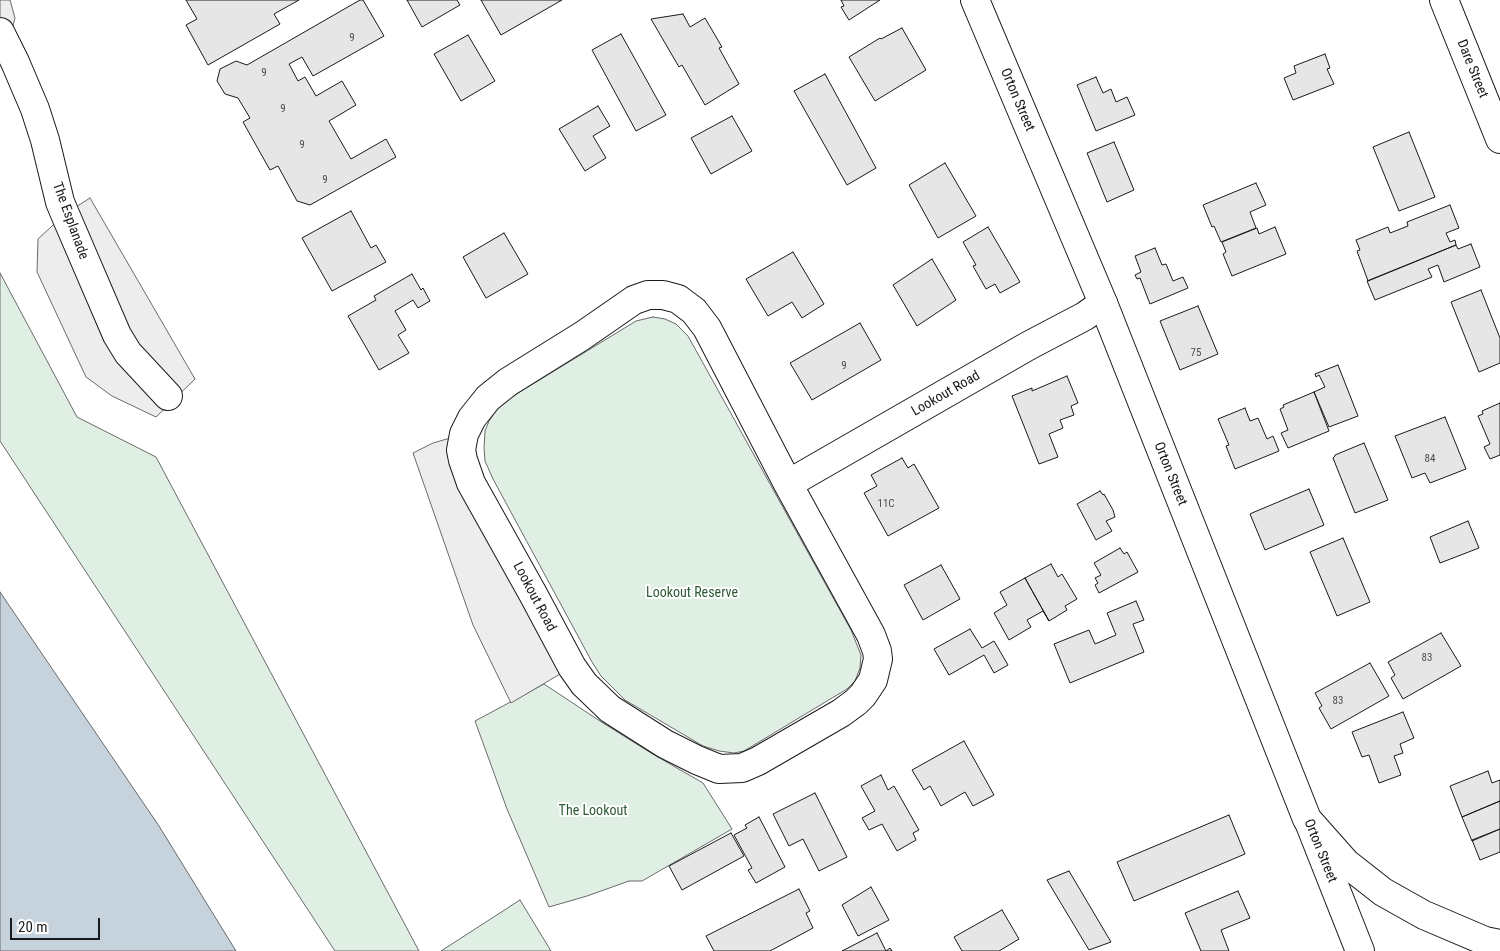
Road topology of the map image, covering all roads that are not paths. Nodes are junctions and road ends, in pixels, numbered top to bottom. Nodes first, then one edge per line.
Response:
1 (976, 0) edge
2 (1444, 0) edge
3 (0, 32) edge
4 (1500, 139) edge
5 (1102, 303) junction
6 (168, 396) dead end
7 (788, 484) junction
8 (1307, 818) junction
9 (1500, 944) edge
10 (1360, 951) edge

1 - 5 street, Orton Street
2 - 4 street, Dare Street
3 - 6 street, The Esplanade
5 - 7 street, Lookout Road
5 - 8 street, Orton Street
7 - 7 street, Lookout Road
8 - 9 street
8 - 10 street, Orton Street

